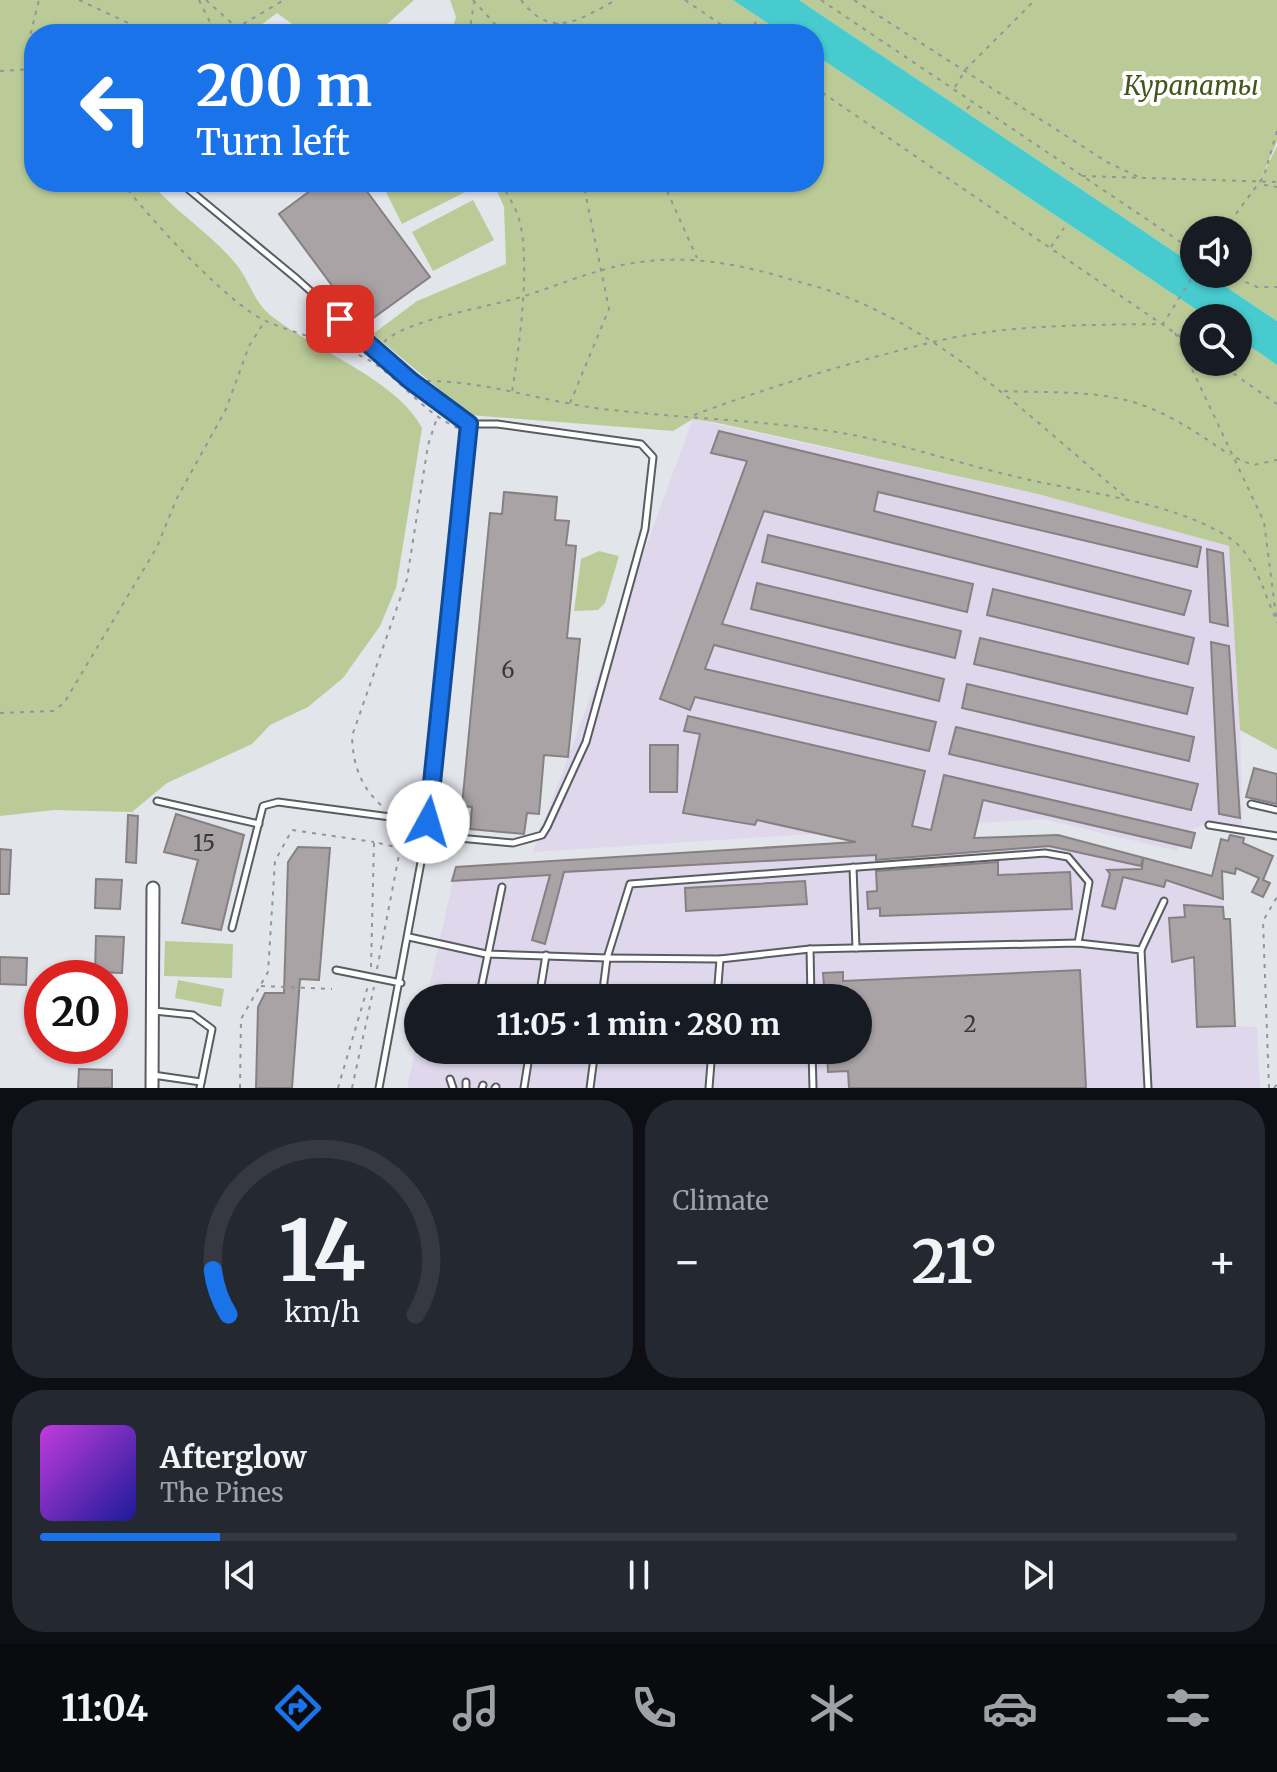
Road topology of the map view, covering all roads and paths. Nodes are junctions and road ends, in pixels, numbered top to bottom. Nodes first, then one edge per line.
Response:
1 (39, 0) edge
2 (79, 0) edge
3 (199, 0) edge
4 (206, 0) edge
5 (284, 0) edge
6 (521, 0) edge
7 (616, 0) edge
8 (685, 0) edge
9 (821, 0) edge
10 (854, 0) edge
11 (1035, 0) edge
12 (474, 1) edge
13 (757, 20) dead end
14 (558, 23) joint
15 (33, 24) edge
16 (131, 24) edge
17 (211, 24) edge
18 (234, 24) edge
19 (242, 24) edge
20 (471, 24) edge
21 (495, 24) edge
22 (720, 24) edge
23 (755, 24) edge
24 (966, 69) junction
25 (24, 70) edge
26 (0, 71) edge
27 (954, 89) junction
28 (824, 94) edge
29 (973, 102) junction
30 (967, 109) dead end
31 (1277, 131) edge
32 (1082, 176) junction
33 (1141, 178) junction
34 (1277, 182) edge
35 (1259, 184) junction
36 (1277, 187) edge
37 (131, 192) edge
38 (192, 192) edge
39 (505, 192) edge
40 (585, 192) edge
41 (668, 192) edge
42 (1235, 216) edge
43 (1064, 228) dead end
44 (1180, 242) edge
45 (1050, 248) junction
46 (698, 259) junction
47 (602, 268) junction
48 (1252, 285) edge
49 (1277, 287) edge
50 (1185, 288) edge
51 (522, 297) junction
52 (265, 321) junction
53 (1163, 324) junction
54 (1175, 332) junction
55 (1180, 336) edge
56 (933, 342) junction
57 (376, 351) junction
58 (365, 358) junction
59 (1237, 376) edge
60 (411, 381) junction
61 (1002, 391) junction
62 (511, 393) junction
63 (569, 404) junction
64 (1277, 404) edge
65 (693, 415) junction
66 (437, 420) junction
67 (469, 424) junction
68 (468, 433) junction
69 (1233, 457) junction
70 (1277, 460) edge
71 (1131, 501) junction
72 (1275, 617) edge
73 (1277, 623) edge
74 (0, 713) edge
75 (157, 801) dead end
76 (1251, 804) dead end
77 (1277, 810) edge
78 (398, 818) junction
79 (428, 822) junction
80 (259, 824) junction
81 (1209, 825) dead end
82 (1277, 833) edge
83 (426, 835) junction
84 (449, 837) junction
85 (374, 842) junction
86 (423, 853) junction
87 (853, 867) junction
88 (502, 887) dead end
89 (153, 888) dead end
90 (1277, 897) edge
91 (1164, 901) dead end
92 (232, 928) dead end
93 (409, 937) junction
94 (1078, 943) junction
95 (856, 948) junction
96 (810, 949) junction
97 (1141, 950) junction
98 (486, 954) junction
99 (546, 955) junction
100 (607, 958) junction
101 (720, 959) junction
102 (336, 970) dead end
103 (370, 977) junction
104 (401, 983) junction
105 (481, 984) edge
106 (541, 984) edge
107 (604, 984) edge
108 (718, 984) edge
109 (811, 984) edge
110 (260, 986) junction
111 (332, 989) dead end
112 (153, 1011) junction
113 (528, 1064) edge
114 (593, 1064) edge
115 (711, 1064) edge
116 (812, 1064) edge
117 (152, 1074) junction
118 (450, 1079) dead end
119 (201, 1085) edge
120 (152, 1088) edge
121 (240, 1088) edge
122 (338, 1088) edge
123 (379, 1088) edge
124 (453, 1088) edge
125 (524, 1088) edge
126 (590, 1088) edge
127 (709, 1088) edge
128 (813, 1088) edge
129 (1148, 1088) edge
130 (1269, 1088) edge

1 - 15 path
2 - 16 path
3 - 17 path
4 - 18 path
5 - 19 path
6 - 14 path
7 - 14 path
8 - 22 path
9 - 29 path
10 - 24 path
11 - 24 path
12 - 20 path
12 - 21 path
13 - 23 path
24 - 27 path
24 - 33 path
25 - 26 path
27 - 29 path
27 - 32 path
28 - 45 path
29 - 30 path
31 - 35 path
32 - 33 path
32 - 44 path
33 - 35 path
34 - 35 path
35 - 36 path
35 - 42 path
37 - 52 path
38 - 57 lane
39 - 51 path
40 - 47 path
41 - 46 path
43 - 45 path
45 - 53 path
46 - 47 path
46 - 56 path
47 - 51 path
47 - 63 path
48 - 49 path
50 - 53 path
51 - 57 path
51 - 62 path
52 - 58 path
52 - 74 path
53 - 54 path
53 - 56 path
54 - 55 path
54 - 69 path
56 - 61 path
56 - 65 path
57 - 58 path
57 - 60 lane
58 - 66 path
59 - 64 path
60 - 62 path
60 - 67 lane
61 - 69 path
61 - 71 path
62 - 63 path
63 - 65 path
65 - 71 path
66 - 68 path
66 - 78 path
67 - 68 lane
67 - 84 lane
68 - 79 lane
69 - 70 path
69 - 72 path
71 - 72 path
72 - 73 path
75 - 80 lane
76 - 77 lane
78 - 79 lane
78 - 80 lane
79 - 83 lane
80 - 92 lane
81 - 82 lane
83 - 84 lane
83 - 86 lane
84 - 86 path
85 - 86 path
85 - 103 path
85 - 110 path
86 - 93 lane
87 - 94 lane
87 - 95 lane
87 - 100 lane
88 - 98 lane
89 - 112 street
90 - 130 path
91 - 97 lane
93 - 98 lane
93 - 104 lane
94 - 95 lane
94 - 97 lane
95 - 96 lane
96 - 101 lane
96 - 109 lane
97 - 129 lane
98 - 99 lane
98 - 105 lane
99 - 100 lane
99 - 106 lane
100 - 101 lane
100 - 107 lane
101 - 108 lane
102 - 103 lane
103 - 104 lane
103 - 122 path
104 - 123 lane
110 - 111 path
110 - 121 path
112 - 117 street
112 - 119 lane
113 - 125 lane
114 - 126 lane
115 - 127 lane
116 - 128 lane
117 - 119 lane
117 - 120 street
118 - 124 lane

